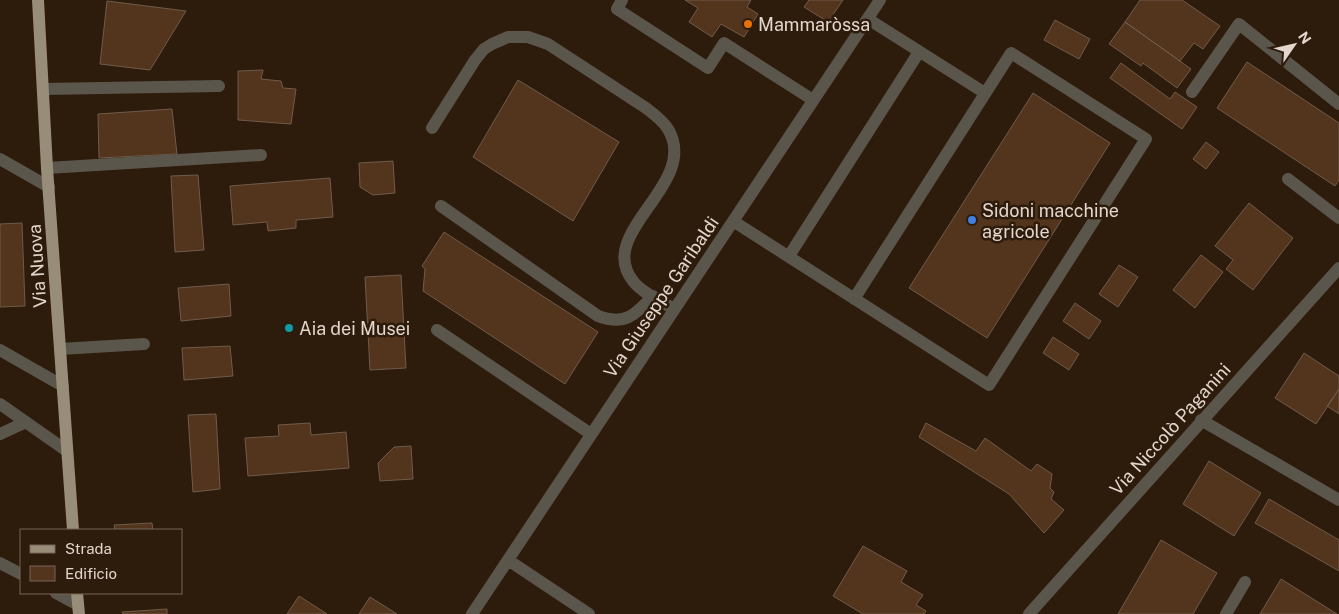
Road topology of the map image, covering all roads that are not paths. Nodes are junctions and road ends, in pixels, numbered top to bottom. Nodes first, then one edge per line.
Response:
1 (38, 0) edge
2 (622, 0) edge
3 (880, 0) edge
4 (868, 18) junction
5 (919, 52) junction
6 (219, 86) dead end
7 (43, 90) junction
8 (1192, 92) dead end
9 (985, 93) junction
10 (813, 100) junction
11 (1339, 104) edge
12 (432, 128) dead end
13 (261, 155) dead end
14 (0, 159) edge
15 (48, 168) junction
16 (1288, 179) dead end
17 (49, 187) junction
18 (441, 206) dead end
19 (1339, 218) edge
20 (733, 221) junction
21 (788, 256) junction
22 (1339, 268) edge
23 (652, 296) junction
24 (854, 298) junction
25 (674, 309) junction
26 (437, 330) dead end
27 (144, 344) dead end
28 (60, 349) junction
29 (0, 350) edge
30 (63, 386) junction
31 (0, 404) edge
32 (1201, 420) junction
33 (26, 422) junction
34 (0, 434) edge
35 (591, 434) junction
36 (67, 451) junction
37 (1339, 500) edge
38 (73, 529) edge
39 (508, 560) junction
40 (0, 563) edge
41 (20, 573) edge
42 (1245, 582) dead end
43 (58, 594) edge
44 (78, 604) edge
45 (472, 614) edge
46 (589, 614) edge
47 (1029, 614) edge
48 (1226, 614) edge

1 - 7 main road, Via Nuova
2 - 10 street
3 - 4 street, Via Giuseppe Garibaldi
4 - 5 street
4 - 10 street, Via Giuseppe Garibaldi
5 - 9 street
5 - 21 street
6 - 7 street
7 - 15 main road, Via Nuova
8 - 11 street
9 - 24 street
9 - 24 street
10 - 20 street, Via Giuseppe Garibaldi
12 - 23 street
13 - 15 street
14 - 17 street
15 - 17 main road, Via Nuova
16 - 19 street
17 - 28 main road, Via Nuova
18 - 23 street
20 - 21 street
20 - 25 street, Via Giuseppe Garibaldi
21 - 24 street
22 - 32 street, Via Niccolò Paganini
23 - 25 street
25 - 35 street, Via Giuseppe Garibaldi
26 - 35 street
27 - 28 street
28 - 30 main road, Via Nuova
29 - 30 street
30 - 36 main road, Via Nuova
31 - 33 street
32 - 37 street
32 - 47 street, Via Niccolò Paganini
33 - 34 street
33 - 36 street
35 - 39 street, Via Giuseppe Garibaldi
36 - 38 main road, Via Nuova
39 - 45 street, Via Giuseppe Garibaldi
39 - 46 street
40 - 41 street
42 - 48 street
43 - 44 street

